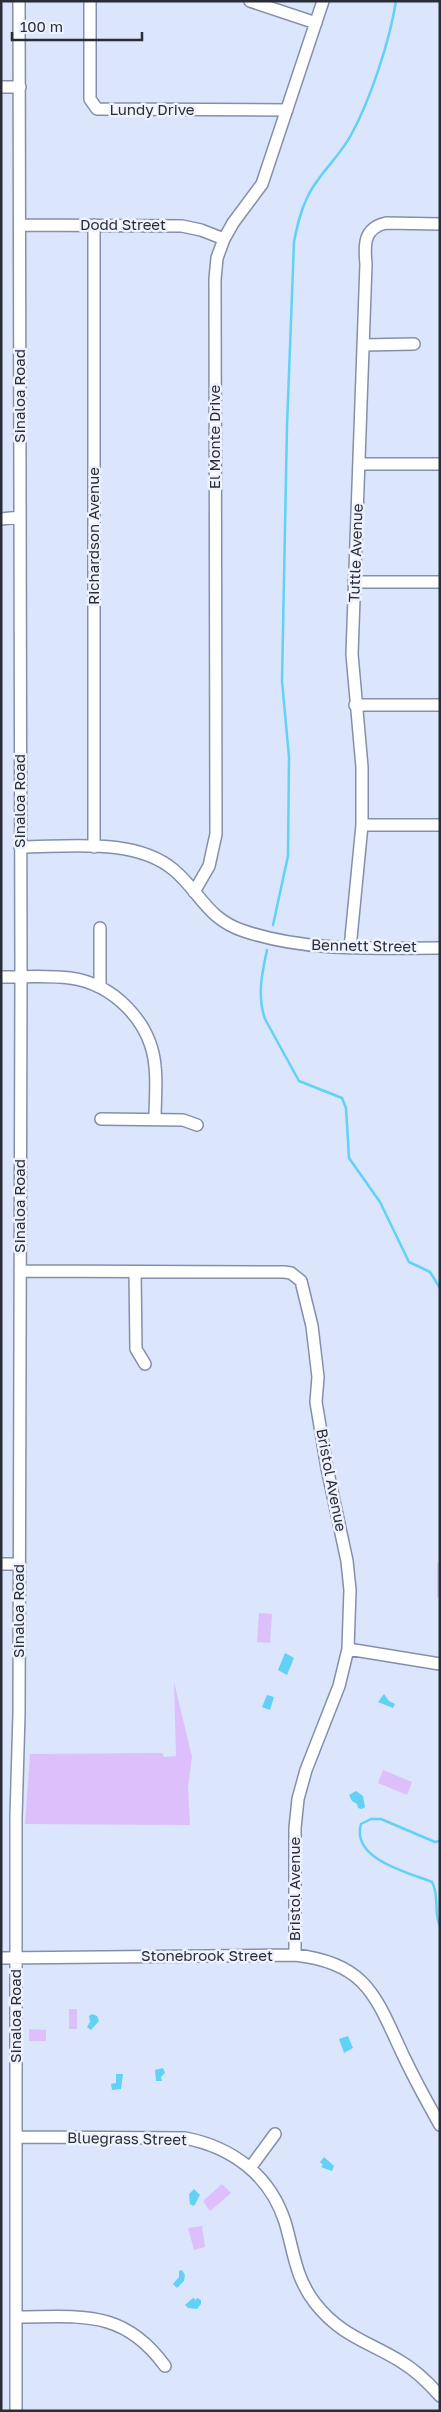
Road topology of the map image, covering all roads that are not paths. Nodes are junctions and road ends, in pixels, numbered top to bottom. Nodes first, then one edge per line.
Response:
1 (19, 1) edge
2 (90, 1) edge
3 (250, 1) edge
4 (323, 1) edge
5 (316, 23) junction
6 (1, 87) edge
7 (20, 87) junction
8 (287, 110) junction
9 (440, 224) edge
10 (20, 225) junction
11 (94, 225) junction
12 (224, 239) junction
13 (414, 344) dead end
14 (363, 345) junction
15 (359, 464) junction
16 (440, 464) edge
17 (20, 517) junction
18 (1, 519) edge
19 (354, 582) junction
20 (440, 582) edge
21 (355, 705) junction
22 (440, 705) edge
23 (362, 825) junction
24 (440, 825) edge
25 (20, 847) junction
26 (94, 847) junction
27 (194, 892) junction
28 (100, 928) dead end
29 (350, 948) junction
30 (440, 948) edge
31 (1, 977) edge
32 (21, 977) junction
33 (100, 987) junction
34 (101, 1119) dead end
35 (155, 1119) junction
36 (198, 1125) dead end
37 (20, 1271) junction
38 (135, 1272) junction
39 (145, 1364) dead end
40 (1, 1564) edge
41 (19, 1564) junction
42 (348, 1649) junction
43 (440, 1664) edge
44 (295, 1956) junction
45 (1, 1958) edge
46 (16, 1958) junction
47 (440, 2125) edge
48 (275, 2134) dead end
49 (16, 2137) junction
50 (250, 2168) junction
51 (16, 2317) junction
52 (165, 2366) dead end
53 (440, 2396) edge
54 (16, 2411) edge

1 - 7 street, Sinaloa Road
2 - 8 street, Lundy Drive
3 - 5 street
4 - 5 street, El Monte Drive
5 - 8 street, El Monte Drive
6 - 7 street
7 - 10 street, Sinaloa Road
8 - 12 street, El Monte Drive
9 - 14 street, Tuttle Avenue
10 - 11 street, Dodd Street
10 - 17 street, Sinaloa Road
11 - 12 street, Dodd Street
11 - 26 street, Richardson Avenue
12 - 27 street, El Monte Drive
13 - 14 street
14 - 15 street, Tuttle Avenue
15 - 16 street
15 - 19 street, Tuttle Avenue
17 - 18 street
17 - 25 street, Sinaloa Road
19 - 20 street
19 - 21 street, Tuttle Avenue
21 - 22 street
21 - 23 street, Tuttle Avenue
23 - 24 street
23 - 29 street, Tuttle Avenue
25 - 26 street, Bennett Street
25 - 32 street, Sinaloa Road
26 - 27 street, Bennett Street
27 - 29 street, Bennett Street
28 - 33 street
29 - 30 street, Bennett Street
31 - 32 street
32 - 33 street
32 - 37 street, Sinaloa Road
33 - 35 street
34 - 35 street
35 - 36 street
37 - 38 street, Bristol Avenue
37 - 41 street, Sinaloa Road
38 - 39 street
38 - 42 street, Bristol Avenue
40 - 41 street
41 - 46 street, Sinaloa Road
42 - 43 street
42 - 44 street, Bristol Avenue
44 - 46 street, Stonebrook Street
44 - 47 street, Stonebrook Street
45 - 46 street, Stonebrook Street
46 - 49 street, Sinaloa Road
48 - 50 street
49 - 50 street, Bluegrass Street
49 - 51 street, Sinaloa Road
50 - 53 street, Bluegrass Street
51 - 52 street
51 - 54 street, Sinaloa Road

